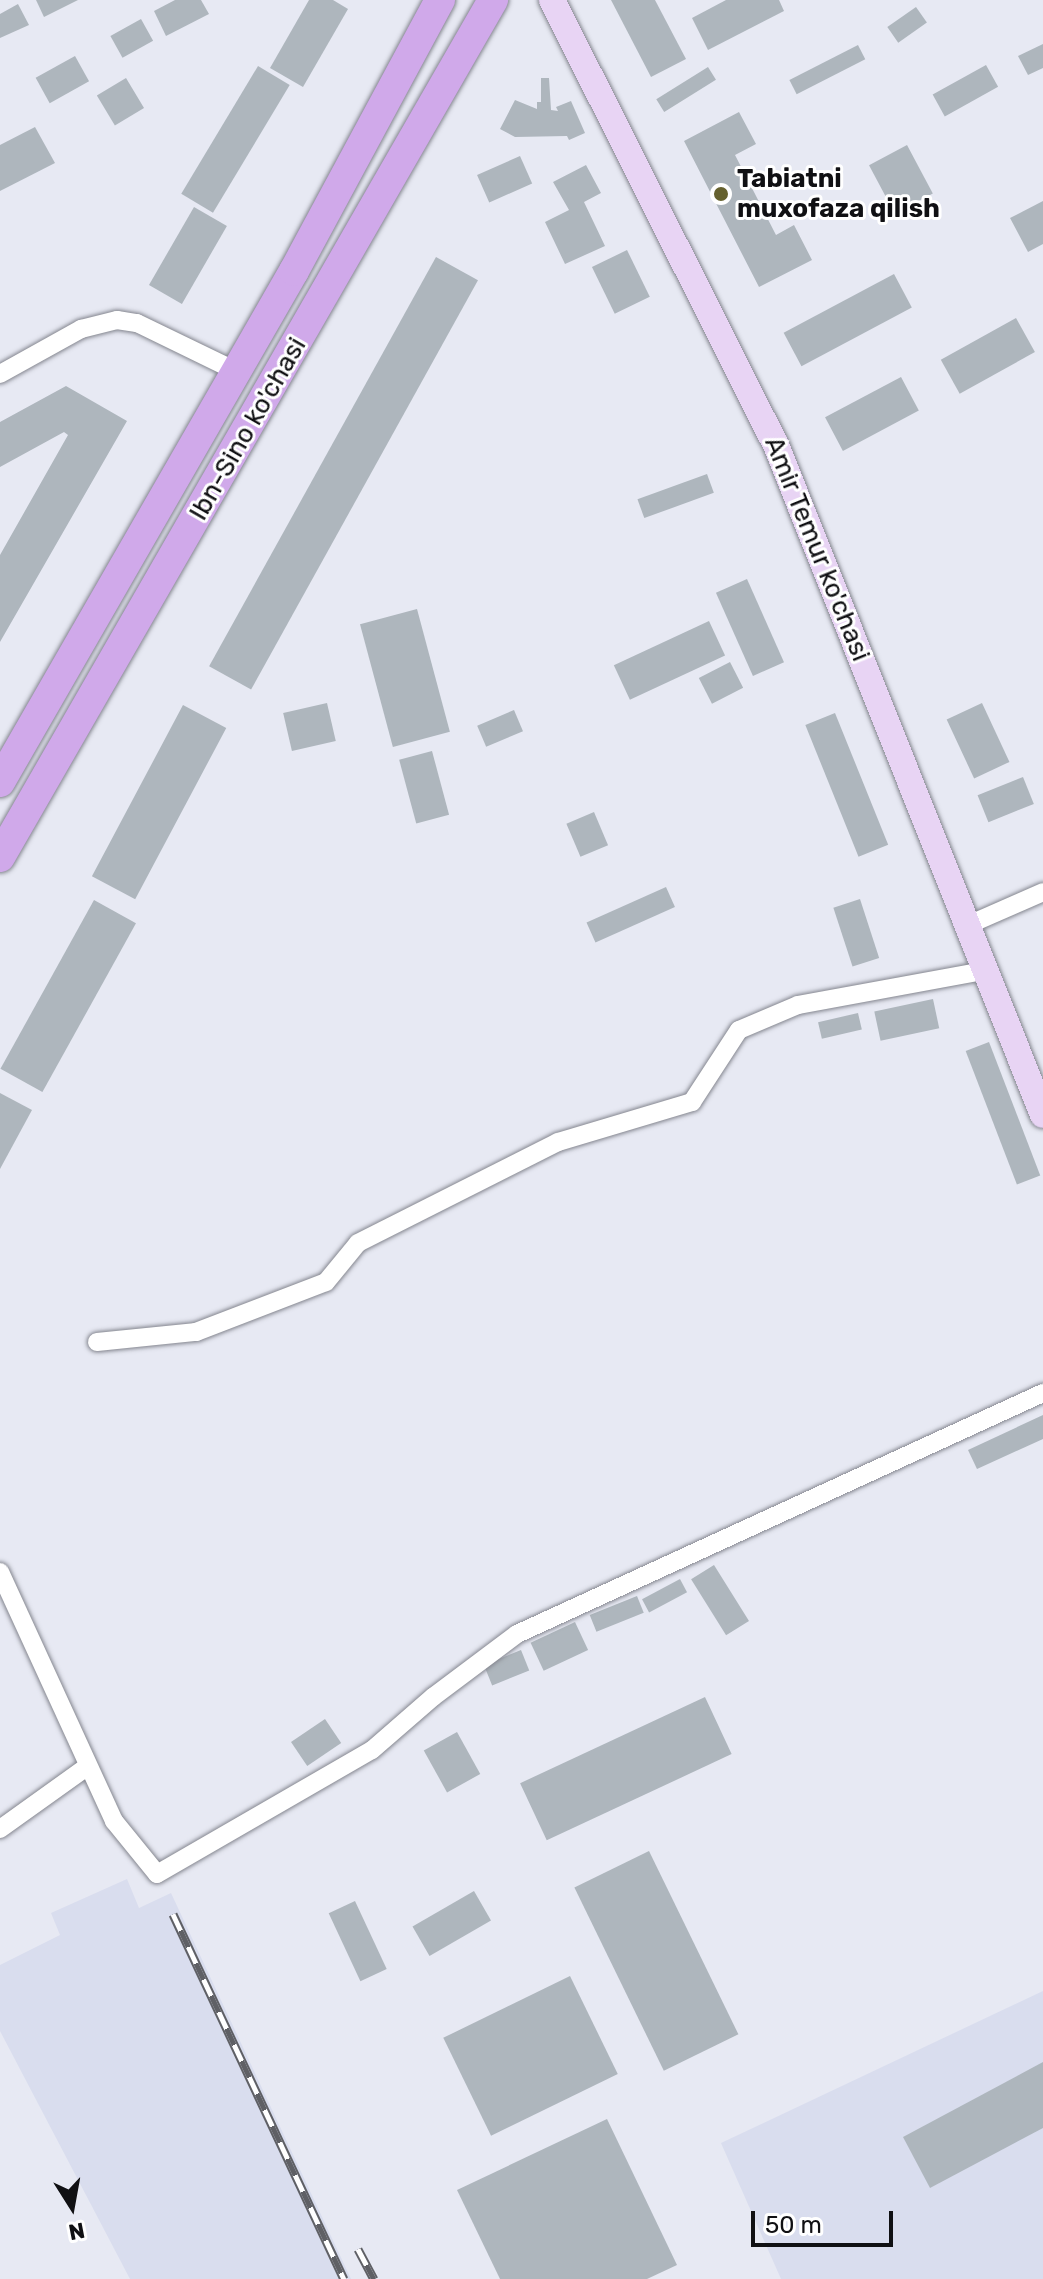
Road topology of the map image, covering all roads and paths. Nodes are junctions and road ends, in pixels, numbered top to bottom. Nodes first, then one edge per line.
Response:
1 (440, 0) edge
2 (493, 0) edge
3 (552, 0) edge
4 (236, 371) junction
5 (0, 374) edge
6 (0, 782) edge
7 (0, 857) edge
8 (1043, 892) edge
9 (968, 925) junction
10 (984, 971) junction
11 (1043, 1115) edge
12 (97, 1342) dead end
13 (1043, 1393) edge
14 (0, 1572) edge
15 (88, 1766) junction
16 (0, 1829) edge

1 - 4 main road, Ibn-Sino ko'chasi
2 - 7 main road, Ibn-Sino ko'chasi
3 - 9 main road, Amir Temur ko'chasi
4 - 5 street
4 - 6 main road, Ibn-Sino ko'chasi
8 - 9 street
9 - 10 main road, Amir Temur ko'chasi
10 - 11 main road, Amir Temur ko'chasi
10 - 12 street
13 - 15 street
14 - 15 street
15 - 16 street

